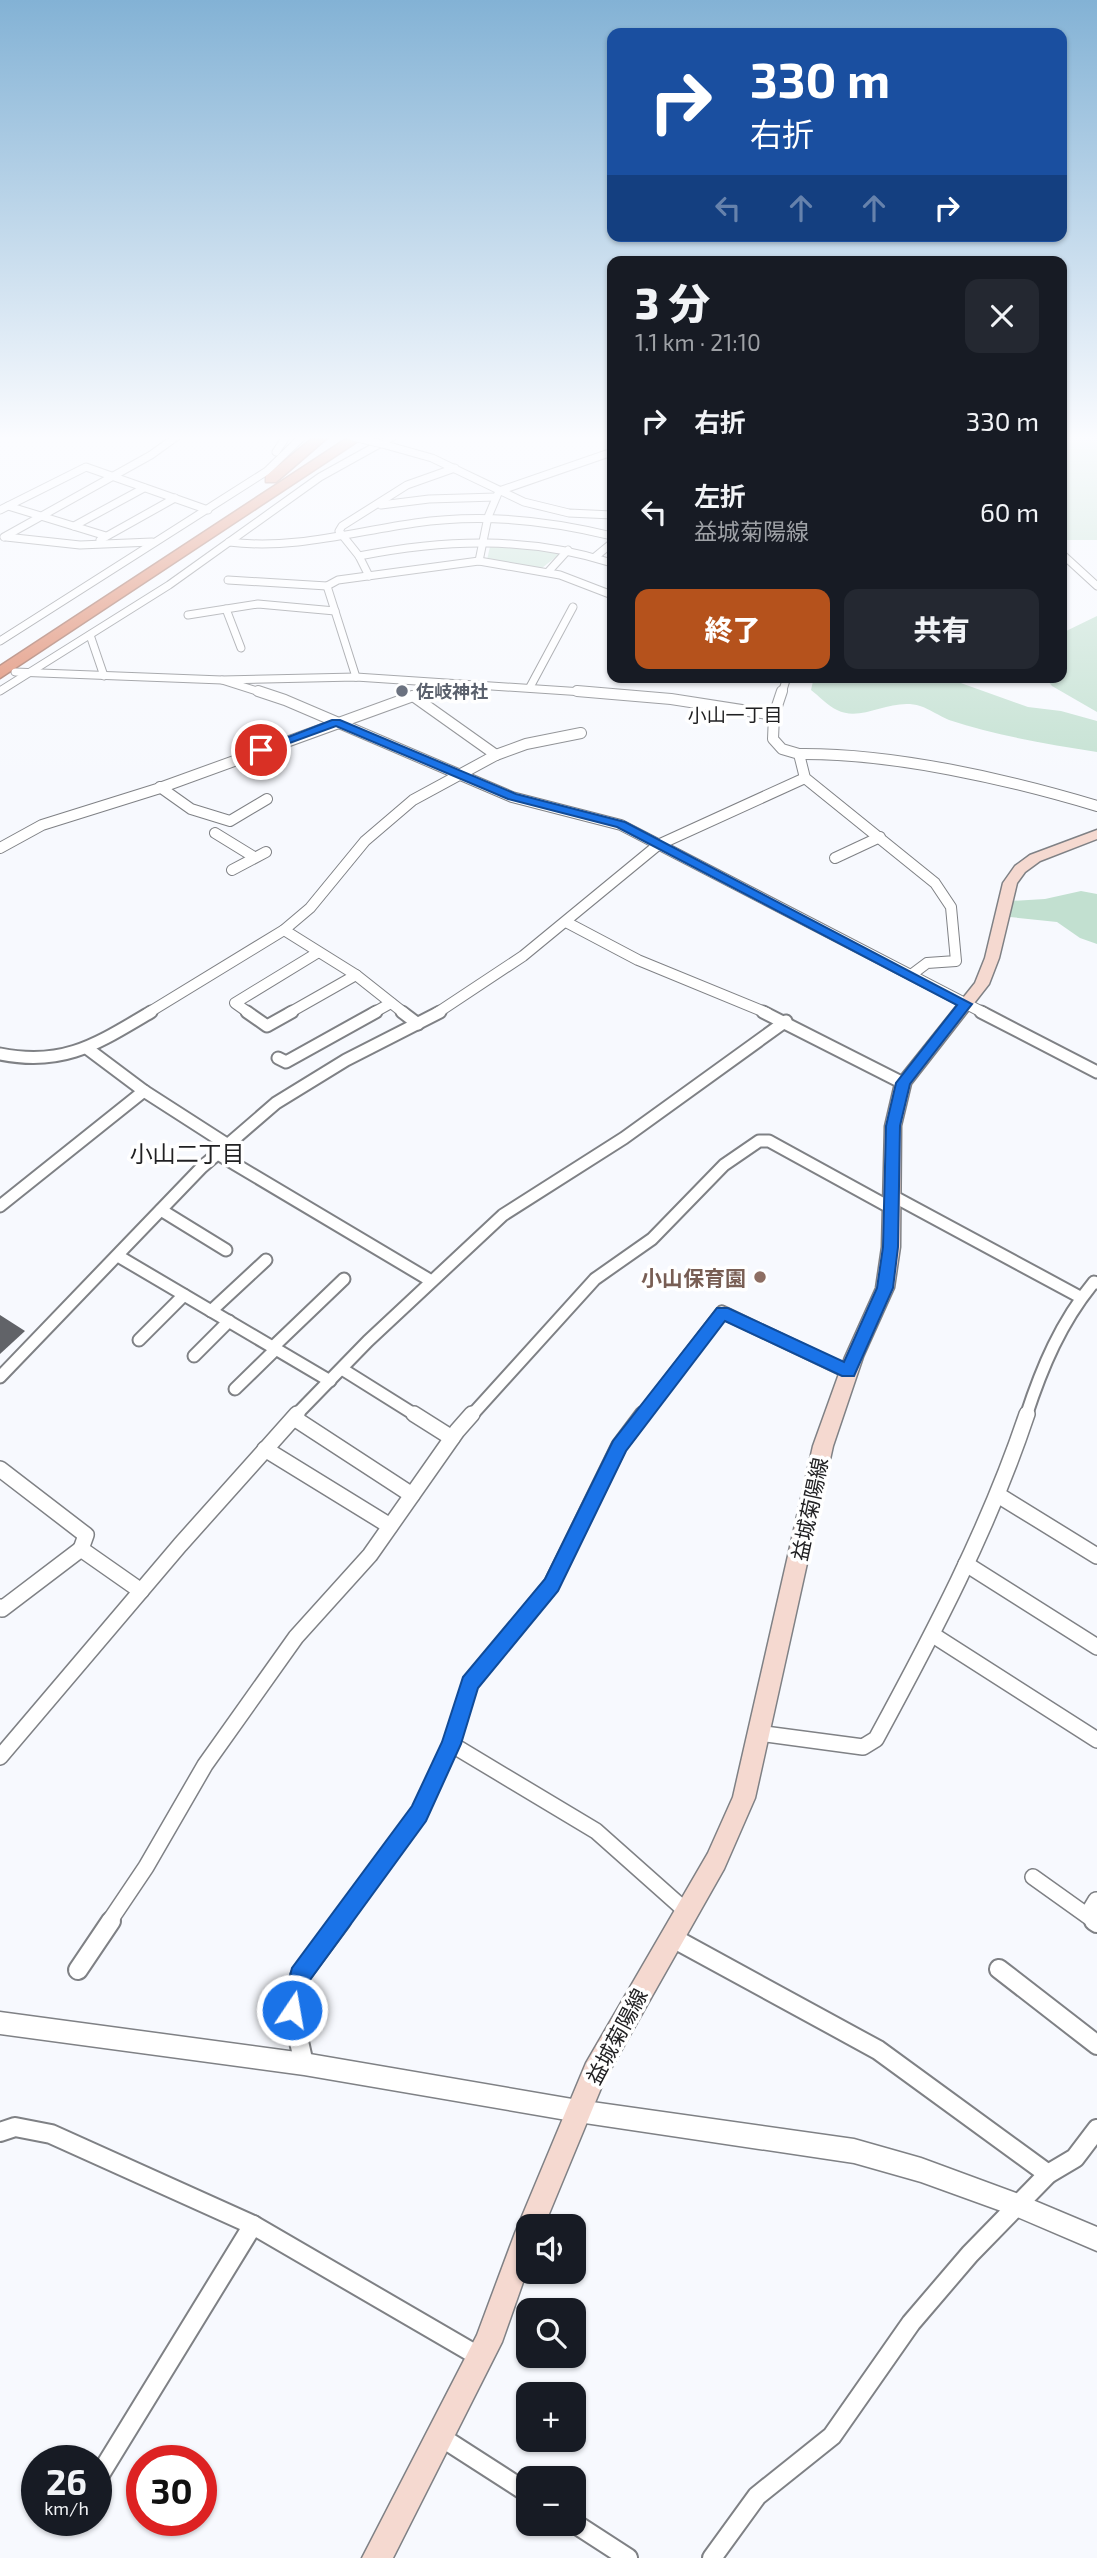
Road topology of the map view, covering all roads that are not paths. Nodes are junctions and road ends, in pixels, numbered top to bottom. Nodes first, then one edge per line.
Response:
1 (132, 556) edge
2 (162, 556) edge
3 (180, 556) edge
4 (209, 556) edge
5 (359, 556) edge
6 (480, 556) edge
7 (562, 556) edge
8 (595, 557) edge
9 (1067, 559) edge
10 (479, 561) junction
11 (607, 561) edge
12 (548, 572) junction
13 (369, 576) junction
14 (228, 580) dead end
15 (327, 586) junction
16 (1097, 586) edge
17 (607, 594) edge
18 (573, 607) dead end
19 (226, 609) junction
20 (335, 611) junction
21 (188, 615) dead end
22 (90, 635) junction
23 (0, 641) edge
24 (241, 648) dead end
25 (0, 661) edge
26 (7, 673) edge
27 (29, 673) junction
28 (104, 676) junction
29 (356, 677) junction
30 (222, 680) junction
31 (415, 680) junction
32 (785, 683) edge
33 (530, 687) junction
34 (0, 691) edge
35 (413, 696) junction
36 (774, 715) junction
37 (336, 722) junction
38 (581, 733) dead end
39 (799, 754) junction
40 (496, 755) junction
41 (459, 776) junction
42 (805, 778) junction
43 (160, 787) junction
44 (267, 799) dead end
45 (1097, 806) edge
46 (215, 833) dead end
47 (1097, 834) edge
48 (880, 837) junction
49 (659, 845) junction
50 (0, 848) edge
51 (266, 852) dead end
52 (254, 857) junction
53 (835, 858) dead end
54 (232, 870) dead end
55 (566, 922) junction
56 (285, 930) junction
57 (317, 953) junction
58 (356, 975) junction
59 (911, 975) junction
60 (391, 1003) junction
61 (965, 1004) junction
62 (786, 1021) junction
63 (418, 1024) junction
64 (88, 1049) junction
65 (0, 1054) edge
66 (286, 1063) dead end
67 (1097, 1072) edge
68 (903, 1083) junction
69 (144, 1091) junction
70 (228, 1144) junction
71 (218, 1154) junction
72 (891, 1201) junction
73 (0, 1206) edge
74 (161, 1210) junction
75 (226, 1250) dead end
76 (118, 1256) junction
77 (267, 1259) dead end
78 (344, 1279) dead end
79 (428, 1279) junction
80 (1097, 1283) edge
81 (184, 1295) junction
82 (1080, 1297) junction
83 (211, 1311) junction
84 (229, 1321) junction
85 (139, 1339) dead end
86 (274, 1348) junction
87 (194, 1356) dead end
88 (342, 1369) junction
89 (848, 1372) junction
90 (0, 1377) edge
91 (330, 1381) junction
92 (235, 1389) dead end
93 (293, 1418) junction
94 (452, 1438) junction
95 (265, 1449) junction
96 (0, 1469) edge
97 (412, 1495) junction
98 (998, 1495) junction
99 (390, 1526) junction
100 (80, 1549) junction
101 (1097, 1556) edge
102 (966, 1564) junction
103 (141, 1591) junction
104 (1, 1609) edge
105 (933, 1636) junction
106 (1097, 1647) edge
107 (758, 1733) junction
108 (1097, 1739) edge
109 (452, 1744) junction
110 (0, 1757) edge
111 (1033, 1877) dead end
112 (1096, 1900) edge
113 (687, 1911) junction
114 (1092, 1919) edge
115 (671, 1937) junction
116 (999, 1969) dead end
117 (78, 1970) dead end
118 (0, 2023) edge
119 (1097, 2045) edge
120 (304, 2064) junction
121 (578, 2111) junction
122 (1097, 2129) edge
123 (0, 2132) edge
124 (1048, 2174) junction
125 (1016, 2205) junction
126 (536, 2214) edge
127 (253, 2225) junction
128 (1097, 2239) edge
129 (516, 2271) edge
130 (480, 2357) junction
131 (441, 2437) junction
132 (112, 2455) edge
133 (516, 2485) edge
134 (586, 2531) edge
135 (377, 2558) edge
136 (628, 2558) edge
137 (712, 2558) edge

1 - 23 street
2 - 25 highway
3 - 26 highway
4 - 22 street
5 - 13 street
6 - 10 street
7 - 12 street
8 - 11 street
9 - 16 street
10 - 12 street
10 - 13 street
12 - 17 street
13 - 15 street
14 - 15 street
15 - 20 street
18 - 33 street
19 - 20 street
19 - 21 street
19 - 24 street
20 - 29 street
22 - 27 street
22 - 28 street
26 - 27 street
27 - 28 street
27 - 34 street
28 - 30 street
29 - 30 street
29 - 31 street
30 - 37 street
31 - 33 street
31 - 35 street
32 - 36 street
33 - 36 street
35 - 37 street
35 - 40 street
36 - 39 street
37 - 41 street
37 - 43 street
38 - 40 street
39 - 42 street
39 - 45 street
40 - 41 street
41 - 49 street
41 - 56 street
42 - 48 street
42 - 49 street
43 - 44 street
43 - 50 street
46 - 52 street
47 - 61 main road, 益城菊陽線
48 - 53 street
48 - 59 street
49 - 55 street
49 - 59 street
51 - 52 street
52 - 54 street
55 - 62 street
55 - 63 street
56 - 57 street
56 - 64 street
57 - 58 street
57 - 58 street
58 - 60 street
59 - 61 street
60 - 63 street
60 - 66 street
61 - 67 street
61 - 68 main road, 益城菊陽線
62 - 68 street
62 - 79 street
63 - 70 street
64 - 65 street
64 - 69 street
68 - 72 main road, 益城菊陽線
69 - 70 street
69 - 73 street
70 - 71 street
71 - 74 street
71 - 79 street
72 - 82 street
72 - 89 main road, 益城菊陽線
72 - 94 street
74 - 75 street
74 - 76 street
76 - 81 street
76 - 90 street
77 - 83 street
78 - 86 street
79 - 88 street
80 - 82 street
81 - 83 street
81 - 85 street
82 - 98 street
83 - 84 street
84 - 86 street
84 - 87 street
86 - 91 street
86 - 92 street
88 - 91 street
88 - 94 street
89 - 107 main road, 益城菊陽線
89 - 109 street
91 - 93 street
93 - 95 street
93 - 97 street
94 - 97 street
95 - 99 street
95 - 103 street
96 - 100 street
97 - 99 street
98 - 101 street
98 - 102 street
99 - 117 street
100 - 103 street
100 - 104 street
102 - 105 street
102 - 106 street
103 - 110 street
105 - 107 street
105 - 108 street
107 - 113 main road, 益城菊陽線
109 - 113 street
109 - 120 street
111 - 114 street
112 - 114 street
113 - 115 main road, 益城菊陽線
115 - 121 main road, 益城菊陽線
115 - 124 street
116 - 119 street
118 - 120 street
120 - 121 street
121 - 125 street
121 - 126 main road, 益城菊陽線
122 - 124 street
123 - 127 street
124 - 125 street
125 - 128 street
125 - 137 street
127 - 130 street
127 - 132 street
129 - 130 main road
130 - 131 main road
131 - 133 street
131 - 135 main road
134 - 136 street

